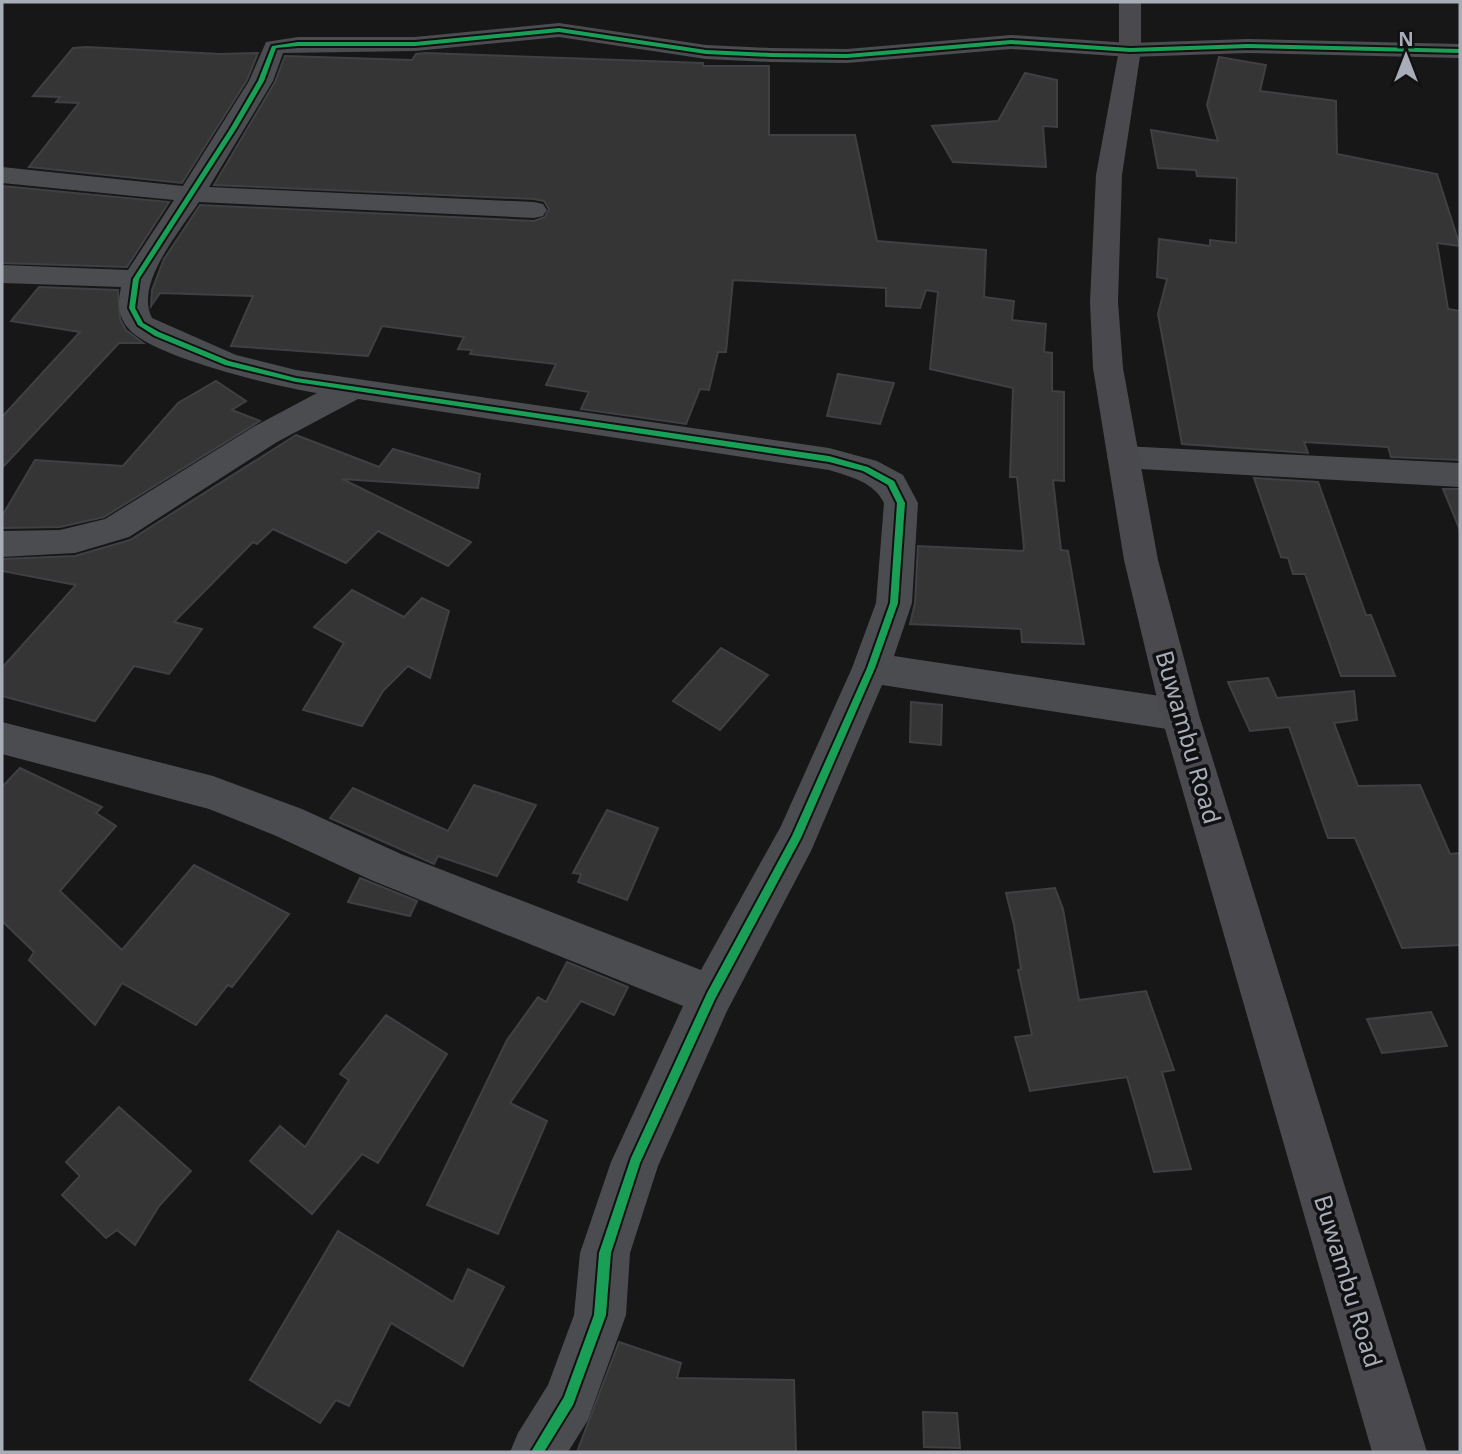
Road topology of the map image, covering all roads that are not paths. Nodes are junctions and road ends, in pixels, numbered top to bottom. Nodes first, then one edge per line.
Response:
1 (1129, 2) edge
2 (1130, 50) junction
3 (1367, 51) junction
4 (1460, 51) edge
5 (1460, 70) edge
6 (2, 175) edge
7 (188, 194) junction
8 (534, 210) dead end
9 (2, 274) edge
10 (136, 279) junction
11 (352, 390) junction
12 (1123, 457) junction
13 (1460, 475) edge
14 (2, 544) edge
15 (872, 668) junction
16 (1180, 715) junction
17 (2, 738) edge
18 (711, 996) junction
19 (537, 1452) edge
20 (1400, 1452) edge

1 - 2 street, Buwambu Road
2 - 3 street
2 - 7 street
2 - 12 street, Buwambu Road
3 - 4 street
3 - 5 street
6 - 7 street
7 - 8 street
7 - 10 street
9 - 10 street
10 - 11 street
11 - 14 street
11 - 15 street
12 - 13 street
12 - 16 street, Buwambu Road
15 - 16 street
15 - 18 street
16 - 20 street, Buwambu Road
17 - 18 street
18 - 19 street

